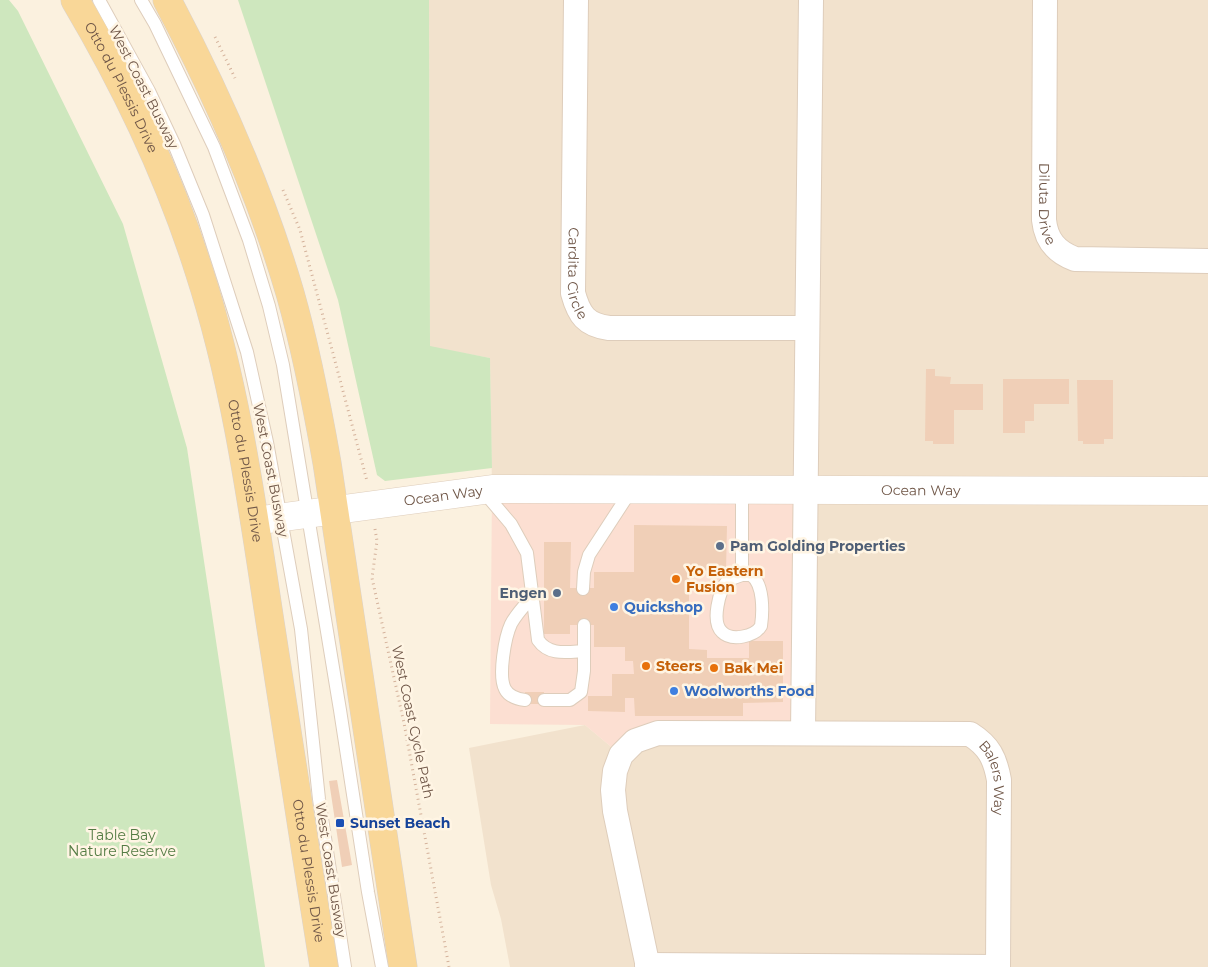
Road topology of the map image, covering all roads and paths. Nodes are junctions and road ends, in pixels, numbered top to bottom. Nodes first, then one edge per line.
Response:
1 (75, 0) edge
2 (99, 0) edge
3 (141, 0) edge
4 (167, 0) edge
5 (576, 0) edge
6 (811, 0) edge
7 (1045, 0) edge
8 (1208, 261) edge
9 (808, 328) junction
10 (632, 489) junction
11 (742, 489) junction
12 (482, 490) junction
13 (805, 490) junction
14 (1208, 492) edge
15 (334, 511) junction
16 (295, 516) junction
17 (255, 521) junction
18 (377, 542) dead end
19 (742, 575) junction
20 (583, 589) dead end
21 (533, 596) junction
22 (584, 625) dead end
23 (584, 651) junction
24 (525, 700) dead end
25 (544, 700) dead end
26 (803, 733) junction
27 (647, 966) edge
28 (324, 967) edge
29 (346, 967) edge
30 (382, 967) edge
31 (403, 967) edge
32 (448, 967) edge
33 (998, 967) edge

1 - 17 main road, Otto du Plessis Drive
2 - 16 lane, West Coast Busway
3 - 16 lane, West Coast Busway
4 - 15 main road
5 - 9 street, Cardita Circle
6 - 9 street
7 - 8 street, Diluta Drive
9 - 13 street
10 - 11 street, Ocean Way
10 - 12 street, Ocean Way
10 - 20 lane
11 - 13 street, Ocean Way
11 - 19 lane
12 - 15 street, Ocean Way
12 - 21 lane
13 - 14 street, Ocean Way
13 - 26 street
15 - 16 street, Ocean Way
15 - 31 main road
16 - 17 street, Ocean Way
16 - 29 lane, West Coast Busway
16 - 30 lane, West Coast Busway
17 - 28 main road, Otto du Plessis Drive
18 - 32 path, West Coast Cycle Path
19 - 19 lane
21 - 23 lane
21 - 24 lane
22 - 23 lane
23 - 25 lane
26 - 27 street, Balers Way
26 - 33 street, Balers Way
27 - 33 street

